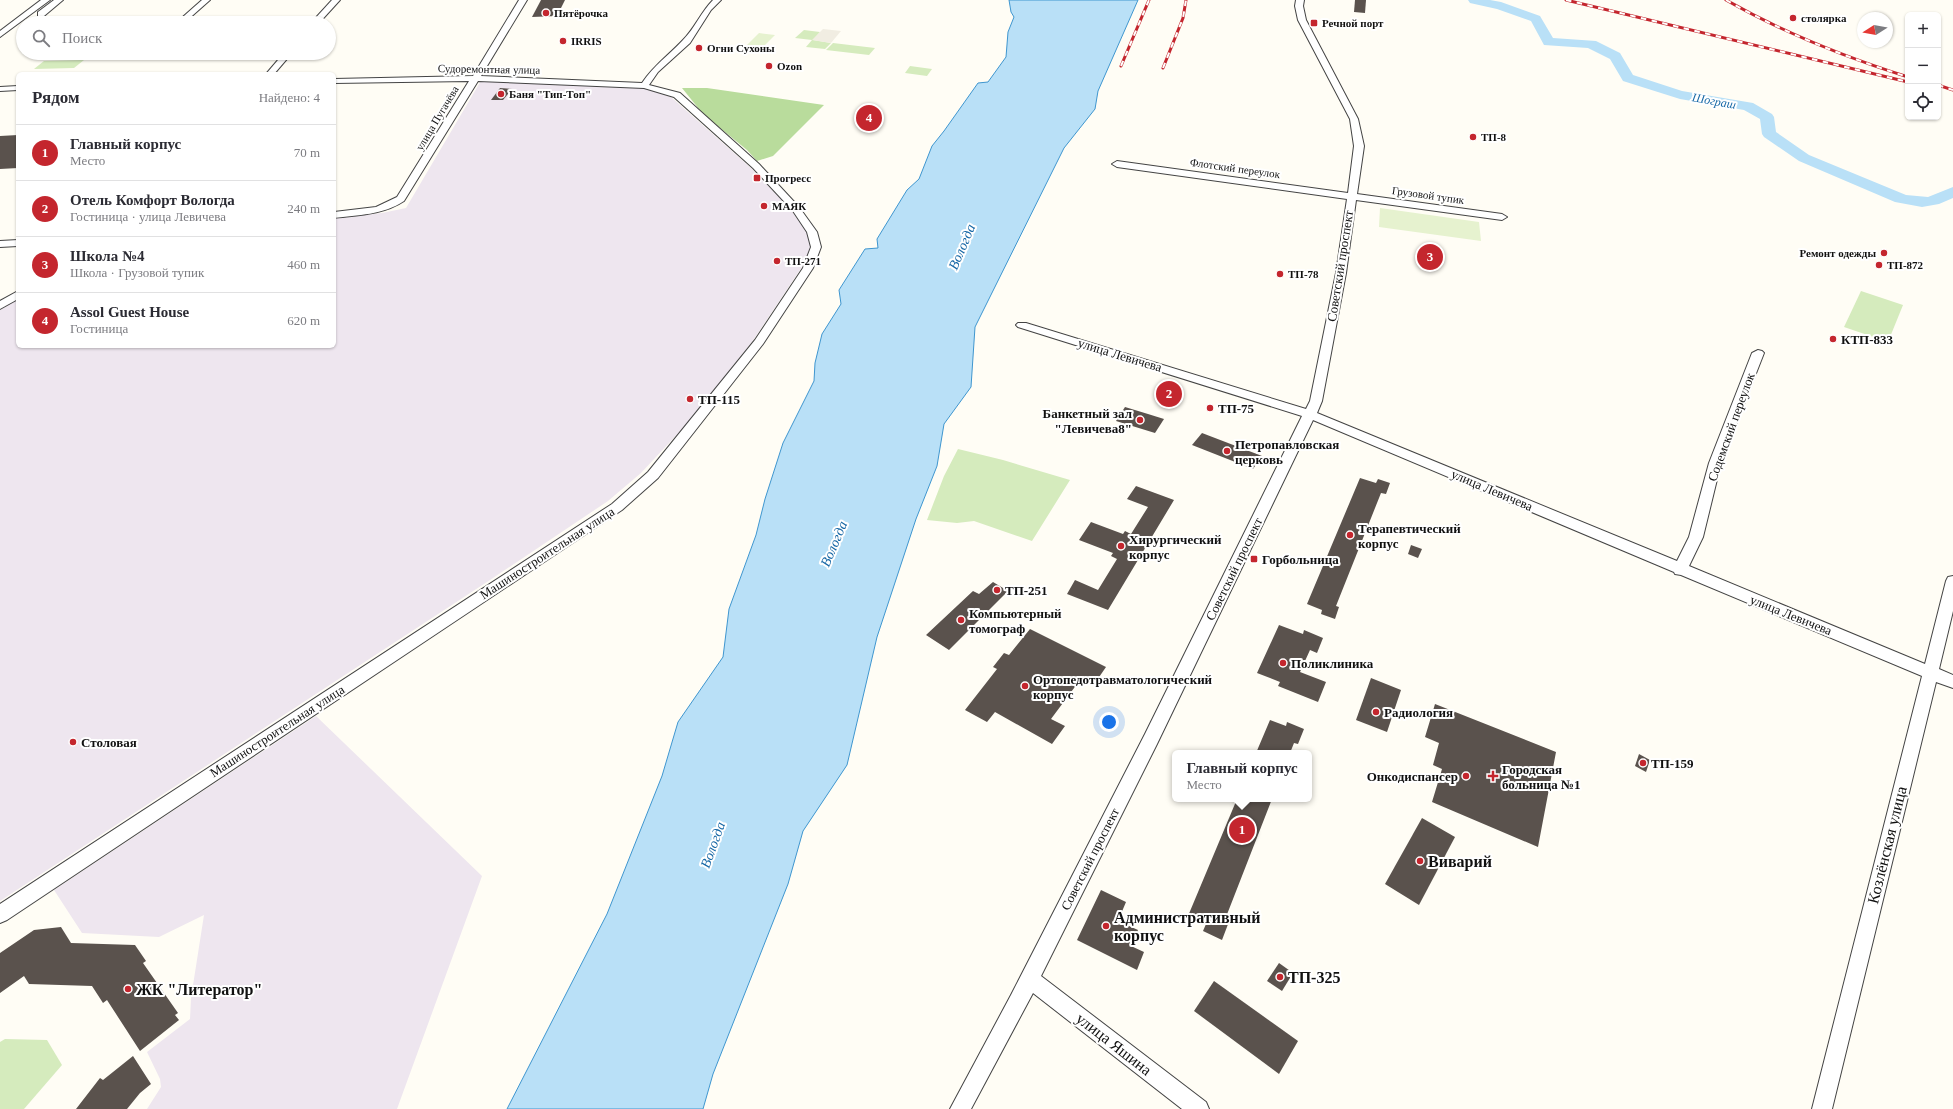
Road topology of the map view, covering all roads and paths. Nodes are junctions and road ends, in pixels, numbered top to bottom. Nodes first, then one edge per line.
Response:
1 (46, 0) edge
2 (59, 0) edge
3 (206, 0) edge
4 (336, 0) edge
5 (523, 0) edge
6 (717, 0) edge
7 (1300, 0) edge
8 (32, 16) edge
9 (35, 16) edge
10 (188, 16) edge
11 (321, 16) edge
12 (16, 29) edge
13 (3, 38) edge
14 (282, 60) edge
15 (272, 72) edge
16 (475, 78) junction
17 (336, 81) edge
18 (644, 86) junction
19 (0, 88) edge
20 (16, 88) edge
21 (1117, 164) dead end
22 (1351, 196) junction
23 (336, 215) edge
24 (1502, 217) dead end
25 (16, 243) edge
26 (0, 244) edge
27 (16, 295) edge
28 (0, 306) edge
29 (1022, 325) dead end
30 (1758, 353) dead end
31 (1309, 414) junction
32 (1680, 570) junction
33 (1953, 581) edge
34 (1929, 672) junction
35 (1953, 682) edge
36 (0, 914) edge
37 (1029, 978) junction
38 (960, 1109) edge
39 (1199, 1109) edge
40 (1822, 1109) edge

1 - 8 street
2 - 9 street
3 - 10 street
4 - 11 street
5 - 16 street, улица Пугачёва
6 - 18 street
7 - 22 street, Советский проспект
12 - 13 street
14 - 15 street
16 - 17 street, Судоремонтная улица
16 - 18 street, Судоремонтная улица
16 - 23 street, улица Пугачёва
18 - 36 street, Машиностроительная улица
19 - 20 street
21 - 22 street, Флотский переулок
22 - 24 street, Грузовой тупик
22 - 31 street, Советский проспект
25 - 26 street
27 - 28 street
29 - 31 street, улица Левичева
30 - 32 street, Содемский переулок
31 - 32 street, улица Левичева
31 - 37 street, Советский проспект
32 - 34 street, улица Левичева
33 - 34 street, Козлёнская улица
34 - 35 street, улица Левичева
34 - 40 street, Козлёнская улица
37 - 38 street, Советский проспект
37 - 39 street, улица Яшина

